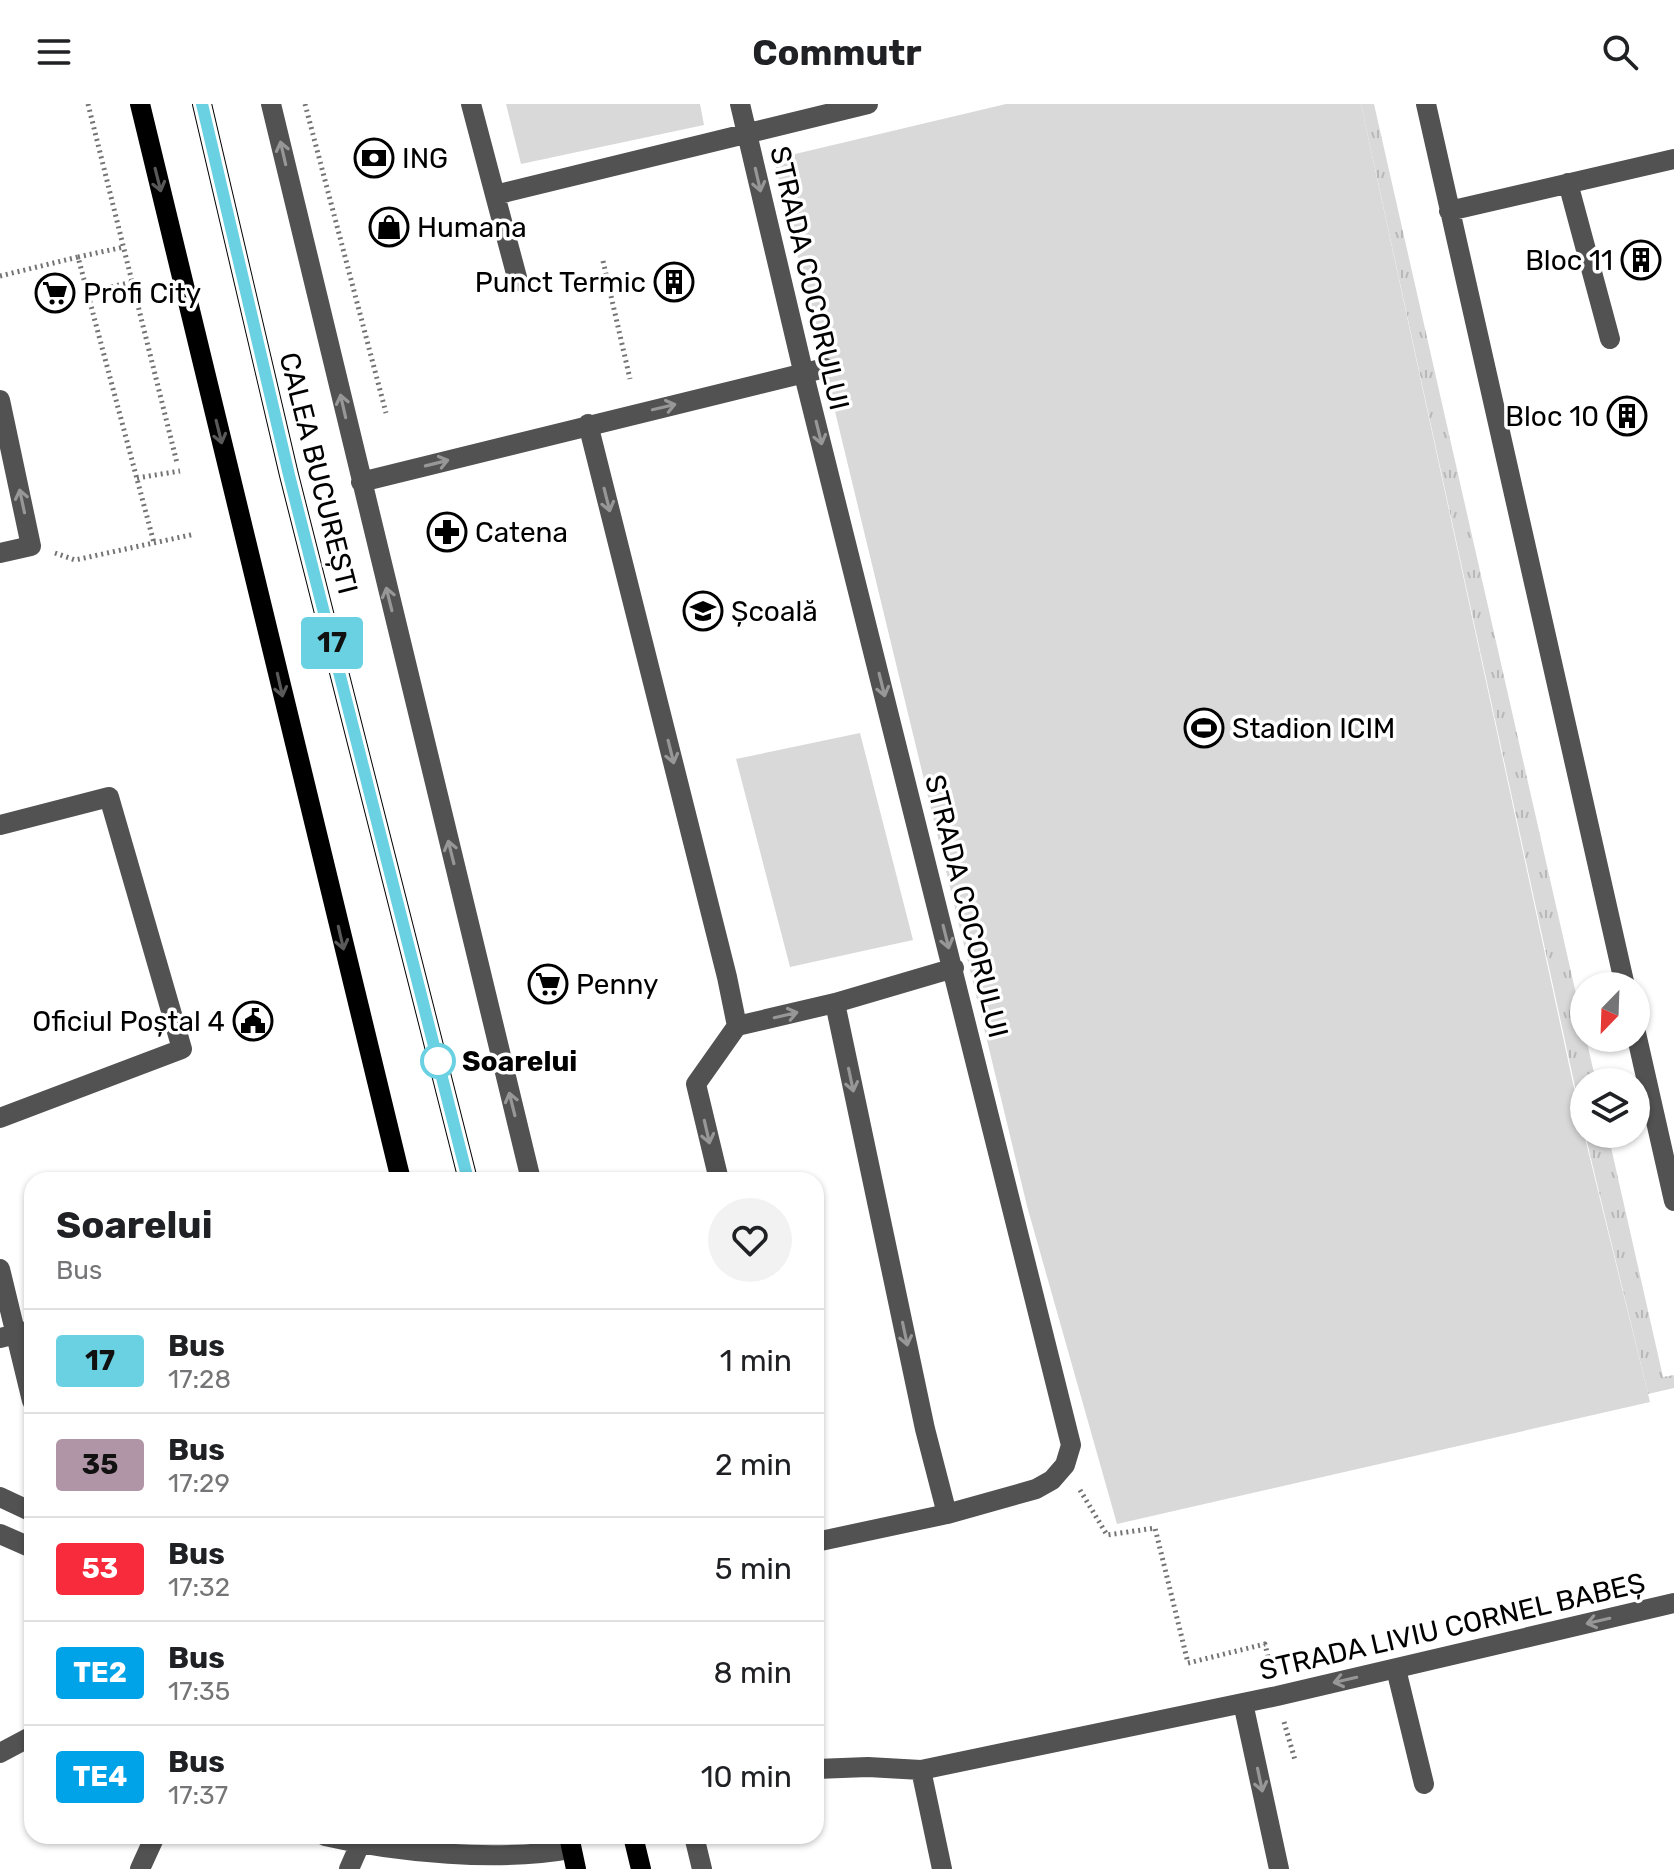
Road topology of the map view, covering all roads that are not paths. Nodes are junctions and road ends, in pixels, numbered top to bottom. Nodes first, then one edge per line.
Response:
1 (140, 104) edge
2 (202, 104) edge
3 (271, 104) edge
4 (471, 104) edge
5 (740, 104) edge
6 (868, 104) edge
7 (1426, 104) edge
8 (747, 132) junction
9 (1674, 159) edge
10 (1568, 183) junction
11 (495, 195) junction
12 (1449, 211) junction
13 (518, 281) dead end
14 (1610, 339) dead end
15 (825, 368) dead end
16 (804, 375) junction
17 (0, 400) edge
18 (588, 424) junction
19 (361, 482) junction
20 (0, 553) edge
21 (0, 825) edge
22 (954, 968) junction
23 (1622, 972) edge
24 (835, 1003) junction
25 (737, 1026) junction
26 (1640, 1052) edge
27 (0, 1118) edge
28 (399, 1172) edge
29 (466, 1172) edge
30 (529, 1172) edge
31 (717, 1172) edge
32 (1674, 1201) edge
33 (0, 1269) edge
34 (16, 1334) edge
35 (24, 1368) edge
36 (0, 1497) edge
37 (24, 1508) edge
38 (947, 1514) junction
39 (0, 1534) edge
40 (824, 1540) edge
41 (24, 1544) edge
42 (1674, 1603) edge
43 (1396, 1669) junction
44 (1243, 1703) junction
45 (24, 1740) edge
46 (0, 1753) edge
47 (824, 1769) edge
48 (921, 1770) junction
49 (1424, 1784) dead end
50 (151, 1844) edge
51 (360, 1844) joint
52 (635, 1844) edge
53 (696, 1844) edge
54 (572, 1851) edge
55 (140, 1869) edge
56 (349, 1869) edge
57 (641, 1869) edge
58 (702, 1869) edge
59 (942, 1869) edge
60 (1279, 1869) edge

1 -> 28 main road
2 - 29 main road, CALEA BUCUREȘTI
19 -> 3 street
4 - 11 street
5 - 8 street, STRADA COCORULUI
6 - 8 street
7 - 12 street
8 - 11 street
8 -> 16 street, STRADA COCORULUI
9 - 10 street
10 - 12 street
10 - 14 street
11 - 13 street
12 - 23 street
15 - 16 street
18 -> 16 street
16 -> 22 street, STRADA COCORULUI
20 -> 17 street
19 -> 18 street
18 -> 25 street
30 -> 19 street
21 - 27 street
22 - 24 street
22 - 38 street, STRADA COCORULUI
25 -> 24 street
24 -> 38 street
25 -> 31 street
26 - 32 street
33 - 34 street
34 - 35 street
36 - 37 street
38 - 40 street
39 - 41 street
42 -> 43 street, STRADA LIVIU CORNEL BABEȘ
43 -> 44 street, STRADA LIVIU CORNEL BABEȘ
43 - 49 street
44 - 48 street, STRADA LIVIU CORNEL BABEȘ
44 -> 60 street, STRADA LIVIU CORNEL BABEȘ
45 - 46 street
47 - 48 street, STRADA LIVIU CORNEL BABEȘ
48 - 59 street
50 - 55 street
51 - 54 street
51 - 56 street
52 - 57 main road
53 - 58 street

